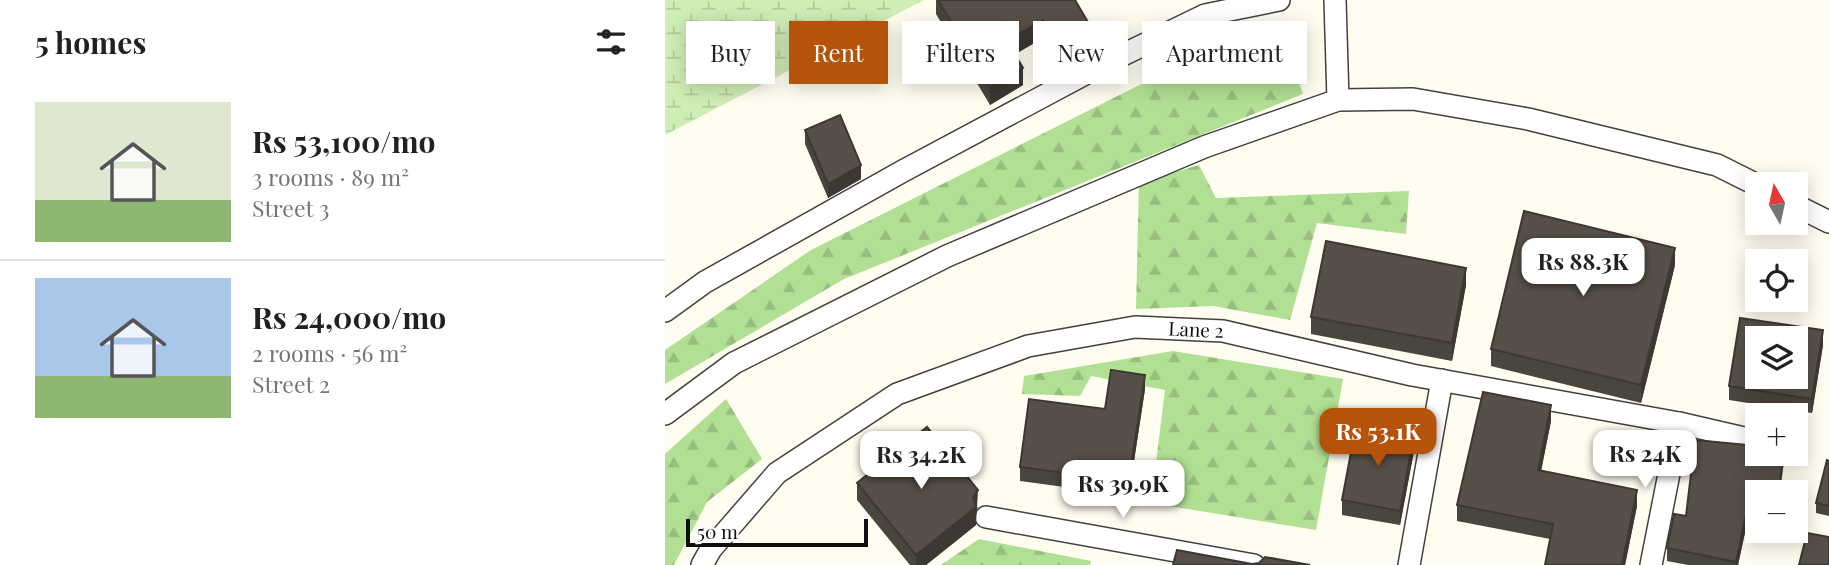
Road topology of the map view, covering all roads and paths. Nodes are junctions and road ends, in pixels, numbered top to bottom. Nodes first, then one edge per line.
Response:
1 (1279, 0) edge
2 (1335, 0) edge
3 (1205, 8) edge
4 (1338, 100) junction
5 (1745, 179) edge
6 (1808, 212) edge
7 (1829, 222) edge
8 (665, 311) edge
9 (1442, 380) junction
10 (665, 414) edge
11 (1679, 423) junction
12 (1745, 438) edge
13 (986, 517) dead end
14 (702, 565) edge
15 (1254, 565) edge
16 (1409, 565) edge
17 (1651, 565) edge

1 - 3 street
2 - 4 street
3 - 8 street
4 - 5 street
4 - 10 street
6 - 7 street
9 - 11 street, Lane 2
9 - 14 street, Lane 2
9 - 16 street
11 - 12 street, Lane 2
11 - 17 street
13 - 15 street

